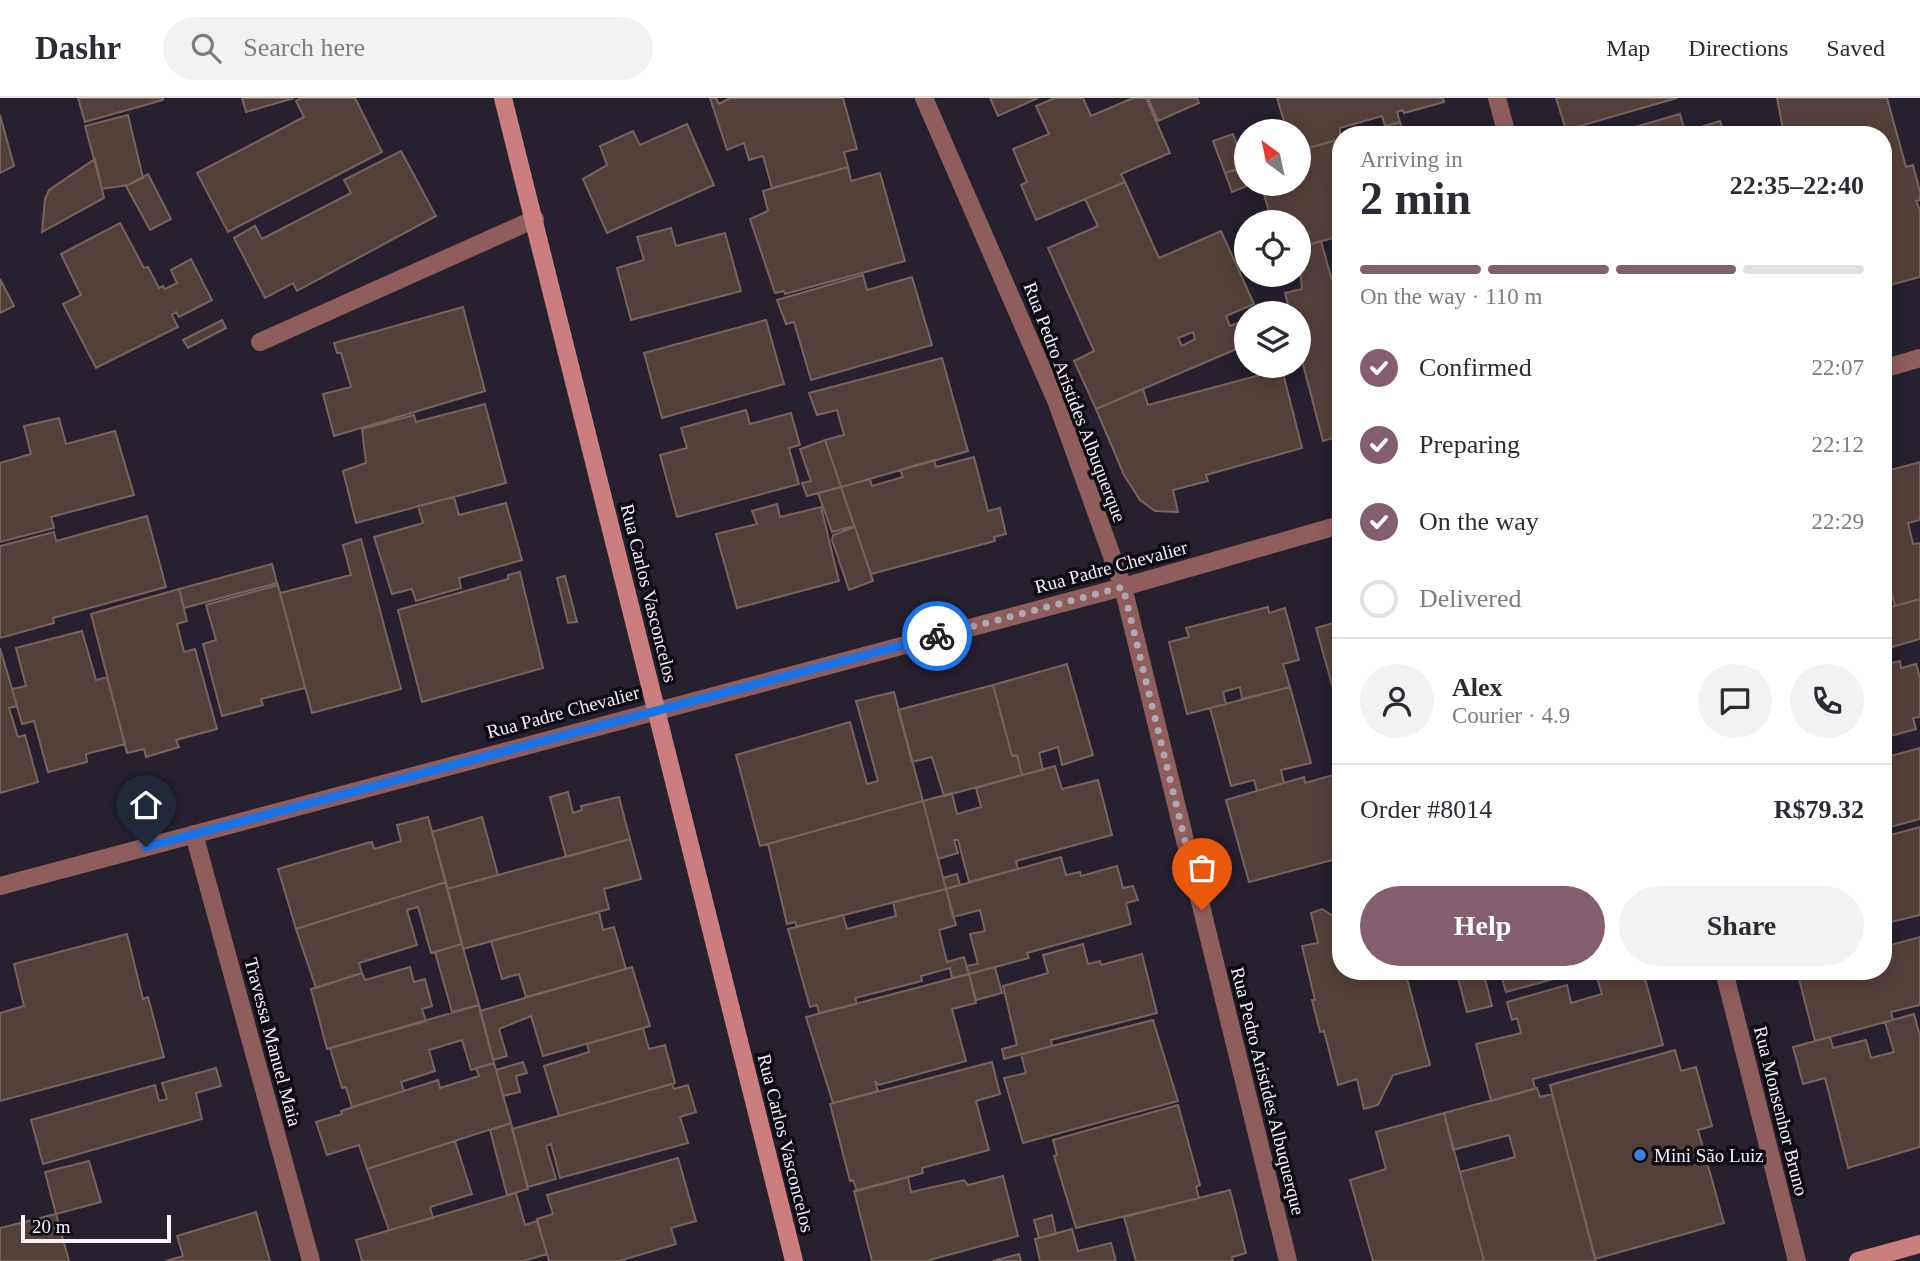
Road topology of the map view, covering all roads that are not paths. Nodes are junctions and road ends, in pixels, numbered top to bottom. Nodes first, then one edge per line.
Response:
1 (503, 98) edge
2 (923, 98) edge
3 (1497, 98) edge
4 (1505, 126) edge
5 (535, 219) junction
6 (260, 342) dead end
7 (1920, 358) edge
8 (1892, 366) edge
9 (1332, 527) edge
10 (1123, 587) junction
11 (656, 709) junction
12 (194, 834) junction
13 (0, 886) edge
14 (1726, 980) edge
15 (1920, 1244) edge
16 (311, 1261) edge
17 (794, 1261) edge
18 (1288, 1261) edge
19 (1797, 1261) edge
20 (1858, 1261) edge

1 - 5 main road, Rua Carlos Vasconcelos
2 - 10 street, Rua Pedro Aristides Albuquerque
3 - 4 street
5 - 6 street
5 - 11 main road, Rua Carlos Vasconcelos
7 - 8 street
9 - 10 street, Rua Padre Chevalier
10 - 11 street, Rua Padre Chevalier
10 - 18 street, Rua Pedro Aristides Albuquerque
11 - 12 street, Rua Padre Chevalier
11 - 17 main road, Rua Carlos Vasconcelos
12 - 13 street, Rua Padre Chevalier
12 - 16 street, Travessa Manuel Maia
14 - 19 street, Rua Monsenhor Bruno
15 - 20 main road

